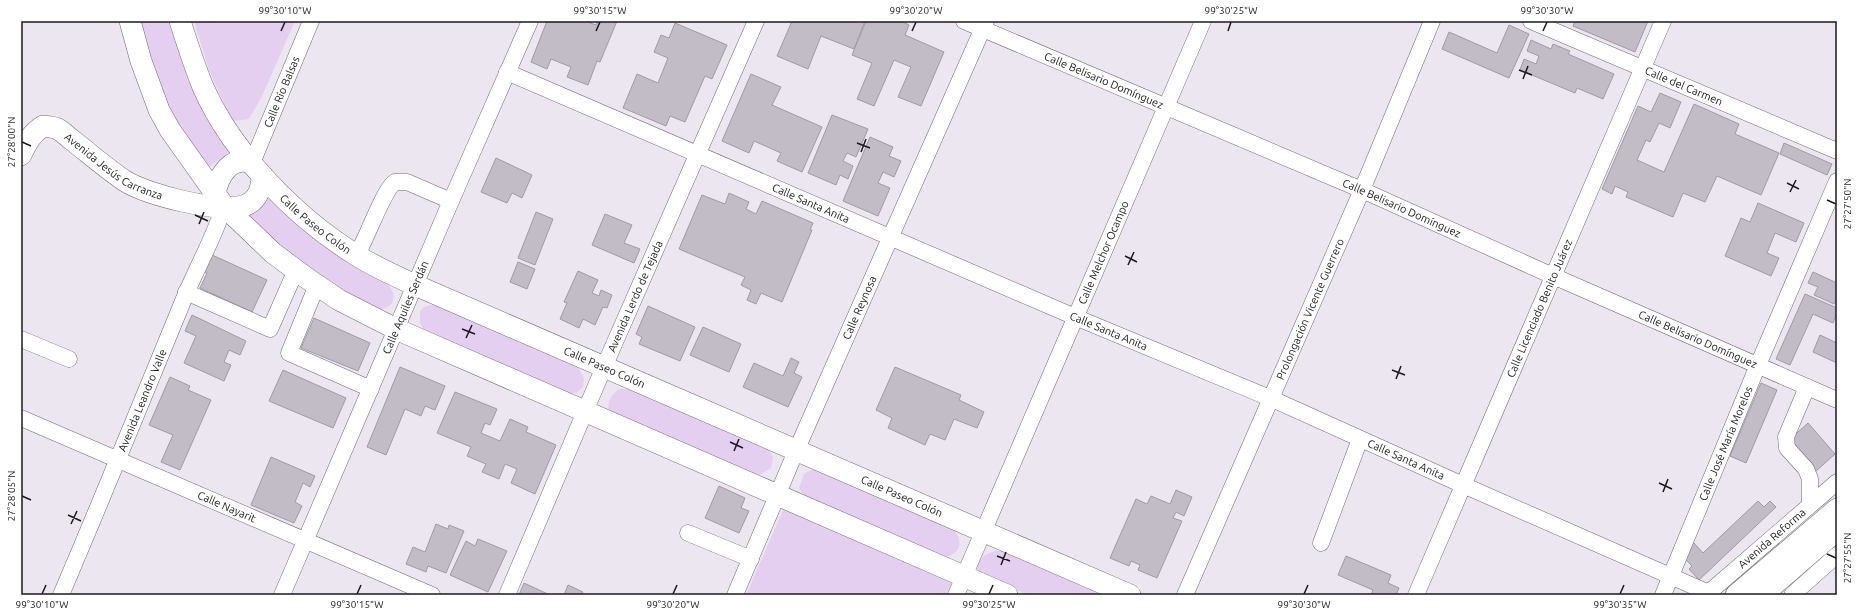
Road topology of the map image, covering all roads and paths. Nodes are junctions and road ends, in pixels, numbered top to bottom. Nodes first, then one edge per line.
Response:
1 (130, 21) edge
2 (180, 21) edge
3 (311, 21) edge
4 (530, 21) edge
5 (756, 21) edge
6 (964, 21) edge
7 (1203, 21) edge
8 (1432, 21) edge
9 (1531, 21) edge
10 (1663, 21) edge
11 (984, 25) edge
12 (1642, 68) junction
13 (508, 72) junction
14 (1165, 106) junction
15 (1837, 151) edge
16 (698, 153) junction
17 (21, 155) edge
18 (257, 169) junction
19 (1837, 182) edge
20 (1362, 190) junction
21 (220, 199) junction
22 (450, 201) junction
23 (890, 237) junction
24 (356, 256) junction
25 (296, 270) junction
26 (1553, 276) junction
27 (317, 285) junction
28 (415, 285) junction
29 (186, 292) junction
30 (1075, 317) junction
31 (396, 329) junction
32 (21, 339) edge
33 (69, 359) dead end
34 (1758, 365) junction
35 (604, 367) junction
36 (1807, 387) junction
37 (371, 388) junction
38 (1270, 398) junction
39 (1837, 400) edge
40 (584, 412) junction
41 (21, 418) edge
42 (1360, 439) junction
43 (796, 451) junction
44 (118, 460) junction
45 (1837, 482) edge
46 (1463, 485) junction
47 (777, 495) junction
48 (1810, 505) junction
49 (1837, 508) edge
50 (1837, 530) edge
51 (688, 533) dead end
52 (984, 533) junction
53 (305, 541) junction
54 (1321, 543) dead end
55 (1837, 555) edge
56 (750, 559) junction
57 (964, 576) junction
58 (1670, 577) junction
59 (1708, 594) edge
60 (61, 595) edge
61 (282, 595) edge
62 (432, 595) edge
63 (507, 595) edge
64 (735, 595) edge
65 (956, 595) edge
66 (1006, 595) edge
67 (1130, 595) edge
68 (1185, 595) edge
69 (1416, 595) edge
70 (1663, 595) edge
71 (1736, 595) edge
72 (1762, 595) edge
73 (1792, 595) edge

1 - 21 main road
2 - 18 main road, Calle Paseo Colón
3 - 18 street, Calle Río Balsas
4 - 13 street, Calle Aquiles Serdán
5 - 16 street, Avenida Lerdo de Tejada
6 - 11 street, Calle Belisario Domínguez
7 - 14 street, Calle Melchor Ocampo
8 - 20 street, Prolongación Vicente Guerrero
9 - 12 street, Calle del Carmen
10 - 12 street, Calle Licenciado Benito Juárez
11 - 14 street, Calle Belisario Domínguez
11 - 23 street, Calle Reynosa
12 - 15 street, Calle del Carmen
12 - 26 street, Calle Licenciado Benito Juárez
13 - 16 street, Calle Santa Anita
13 - 22 street, Calle Aquiles Serdán
14 - 20 street, Calle Belisario Domínguez
14 - 30 street, Calle Melchor Ocampo
16 - 23 street, Calle Santa Anita
16 - 35 street, Avenida Lerdo de Tejada
17 - 21 main road, Avenida Jesús Carranza
18 - 21 main road
18 - 21 main road
18 - 24 main road, Calle Paseo Colón
19 - 34 street, Calle José María Morelos
20 - 26 street, Calle Belisario Domínguez
20 - 38 street, Prolongación Vicente Guerrero
21 - 25 main road
21 - 29 street, Avenida Leandro Valle
22 - 24 street
22 - 28 street, Calle Aquiles Serdán
23 - 30 street, Calle Santa Anita
23 - 43 street, Calle Reynosa
24 - 28 main road, Calle Paseo Colón
25 - 27 main road
25 - 29 street
26 - 34 street, Calle Belisario Domínguez
26 - 46 street, Calle Licenciado Benito Juárez
27 - 31 main road
27 - 37 street
28 - 31 street, Calle Aquiles Serdán
28 - 35 main road, Calle Paseo Colón
29 - 44 street, Avenida Leandro Valle
30 - 38 street, Calle Santa Anita
30 - 52 street, Calle Melchor Ocampo
31 - 37 street, Calle Aquiles Serdán
31 - 40 main road
32 - 33 street
34 - 36 street, Calle Belisario Domínguez
34 - 58 street, Calle José María Morelos
35 - 40 street, Avenida Lerdo de Tejada
35 - 43 main road, Calle Paseo Colón
36 - 39 street, Calle Belisario Domínguez
36 - 48 street
37 - 53 street, Calle Aquiles Serdán
38 - 42 street, Calle Santa Anita
38 - 68 street, Prolongación Vicente Guerrero
40 - 47 main road
40 - 63 street, Avenida Lerdo de Tejada
41 - 44 street, Calle Nayarit
42 - 46 street, Calle Santa Anita
42 - 54 street
43 - 47 street, Calle Reynosa
43 - 52 main road, Calle Paseo Colón
44 - 53 street, Calle Nayarit
44 - 60 street, Avenida Leandro Valle
45 - 48 street, Avenida Reforma
46 - 58 street, Calle Santa Anita
46 - 69 street, Calle Licenciado Benito Juárez
47 - 56 street, Calle Reynosa
47 - 57 main road
48 - 59 street, Avenida Reforma
49 - 71 main road, Avenida Reforma
50 - 72 main road
51 - 56 street
52 - 57 street, Calle Melchor Ocampo
52 - 67 main road, Calle Paseo Colón
53 - 61 street, Calle Aquiles Serdán
53 - 62 street, Calle Nayarit
55 - 73 street
56 - 64 street, Calle Reynosa
57 - 65 street, Calle Melchor Ocampo
57 - 66 main road
58 - 59 street, Calle Santa Anita
58 - 70 street, Calle José María Morelos

